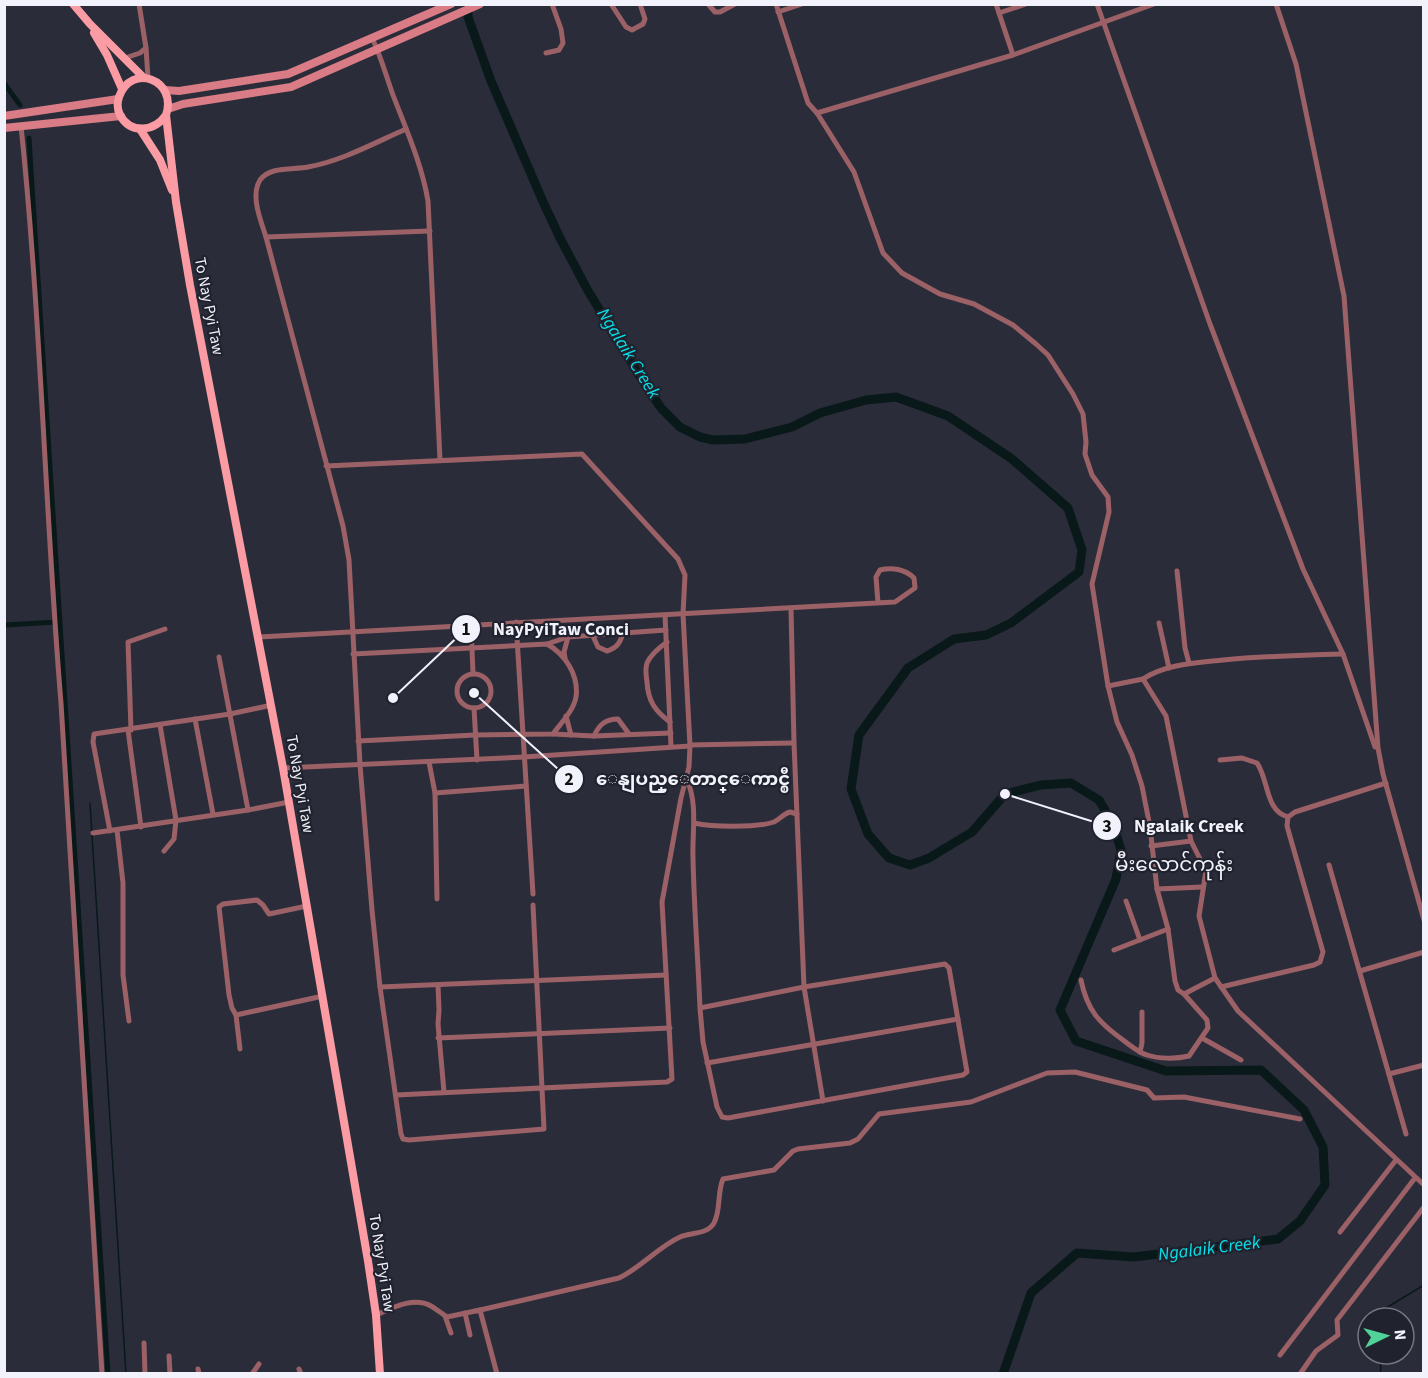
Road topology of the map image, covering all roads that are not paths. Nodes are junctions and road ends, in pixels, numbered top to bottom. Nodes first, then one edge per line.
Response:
1 (73, 4) edge
2 (139, 4) edge
3 (451, 4) edge
4 (480, 4) edge
5 (552, 4) edge
6 (611, 4) edge
7 (640, 4) edge
8 (708, 4) edge
9 (735, 4) edge
10 (776, 4) edge
11 (802, 4) edge
12 (996, 4) edge
13 (1026, 4) edge
14 (1097, 4) edge
15 (1154, 4) edge
16 (1276, 4) edge
17 (1137, 7) edge
18 (778, 12) junction
19 (999, 13) junction
20 (1103, 22) junction
21 (90, 24) junction
22 (372, 38) junction
23 (146, 48) junction
24 (378, 51) junction
25 (336, 53) junction
26 (546, 53) dead end
27 (1013, 54) junction
28 (125, 58) junction
29 (342, 66) junction
30 (146, 78) junction
31 (122, 89) junction
32 (165, 90) junction
33 (118, 99) junction
34 (167, 112) junction
35 (817, 113) junction
36 (4, 116) edge
37 (121, 116) junction
38 (21, 126) junction
39 (4, 128) edge
40 (140, 129) junction
41 (406, 129) junction
42 (177, 202) junction
43 (430, 231) junction
44 (266, 237) junction
45 (441, 460) junction
46 (326, 466) junction
47 (1178, 571) dead end
48 (878, 603) junction
49 (791, 608) junction
50 (683, 614) junction
51 (665, 615) junction
52 (516, 622) junction
53 (1159, 623) dead end
54 (471, 625) junction
55 (165, 629) dead end
56 (666, 630) junction
57 (351, 632) junction
58 (623, 632) junction
59 (592, 634) junction
60 (259, 637) junction
61 (568, 637) junction
62 (667, 642) junction
63 (547, 644) junction
64 (518, 646) junction
65 (472, 648) junction
66 (353, 654) junction
67 (1343, 654) junction
68 (219, 657) dead end
69 (565, 658) junction
70 (1189, 663) junction
71 (1169, 668) junction
72 (473, 673) junction
73 (1143, 679) junction
74 (1108, 686) junction
75 (272, 705) junction
76 (474, 708) junction
77 (230, 714) junction
78 (566, 716) junction
79 (195, 719) junction
80 (670, 722) junction
81 (160, 725) junction
82 (130, 730) junction
83 (522, 733) junction
84 (671, 733) junction
85 (553, 734) junction
86 (629, 734) junction
87 (475, 735) junction
88 (571, 735) junction
89 (594, 736) junction
90 (358, 741) junction
91 (794, 743) junction
92 (671, 746) junction
93 (690, 746) junction
94 (524, 757) junction
95 (477, 760) junction
96 (1220, 760) dead end
97 (1380, 760) junction
98 (429, 762) junction
99 (360, 765) junction
100 (283, 768) junction
101 (687, 779) junction
102 (1386, 783) junction
103 (526, 786) junction
104 (435, 793) junction
105 (289, 802) junction
106 (248, 810) junction
107 (213, 814) junction
108 (797, 814) junction
109 (1288, 817) junction
110 (176, 820) junction
111 (694, 823) junction
112 (141, 827) junction
113 (114, 830) junction
114 (93, 833) dead end
115 (1191, 841) junction
116 (1151, 846) junction
117 (164, 851) dead end
118 (1329, 865) dead end
119 (1202, 887) junction
120 (1157, 889) junction
121 (533, 894) dead end
122 (437, 899) dead end
123 (1126, 901) dead end
124 (533, 905) dead end
125 (307, 906) junction
126 (1424, 920) edge
127 (1168, 929) junction
128 (1140, 940) junction
129 (1114, 950) dead end
130 (1424, 952) edge
131 (1360, 971) junction
132 (666, 975) junction
133 (1215, 978) junction
134 (1081, 980) dead end
135 (537, 981) junction
136 (438, 986) junction
137 (380, 987) junction
138 (804, 987) junction
139 (1221, 987) junction
140 (1184, 994) junction
141 (323, 996) junction
142 (700, 1008) junction
143 (1142, 1012) dead end
144 (236, 1015) junction
145 (958, 1019) junction
146 (129, 1021) dead end
147 (670, 1028) junction
148 (539, 1033) junction
149 (438, 1038) junction
150 (1202, 1038) junction
151 (813, 1045) junction
152 (240, 1048) dead end
153 (1140, 1052) junction
154 (1240, 1060) dead end
155 (707, 1063) junction
156 (1424, 1065) edge
157 (1389, 1074) junction
158 (542, 1088) junction
159 (444, 1092) junction
160 (396, 1095) junction
161 (824, 1101) junction
162 (1300, 1119) dead end
163 (1406, 1134) dead end
164 (1396, 1160) junction
165 (1415, 1178) junction
166 (1424, 1185) edge
167 (1424, 1207) edge
168 (1340, 1232) dead end
169 (476, 1311) junction
170 (465, 1313) junction
171 (376, 1315) junction
172 (445, 1316) junction
173 (451, 1333) dead end
174 (470, 1335) dead end
175 (144, 1343) dead end
176 (1280, 1355) dead end
177 (168, 1356) dead end
178 (259, 1364) dead end
179 (378, 1373) edge
180 (102, 1374) edge
181 (145, 1374) edge
182 (170, 1374) edge
183 (252, 1374) edge
184 (497, 1374) edge
185 (1300, 1374) edge

1 - 21 main road
2 - 23 street
3 - 22 main road
4 - 24 main road
5 - 26 street
6 - 7 street
8 - 9 street
10 - 18 street
11 - 18 street
12 - 19 street
13 - 19 street
14 - 20 street
15 - 17 street
16 - 97 street
17 - 20 street
18 - 35 street
19 - 27 street
20 - 27 street
20 - 67 street
21 - 28 main road
21 - 31 main road
22 - 24 street
22 - 25 main road
23 - 28 street
23 - 30 street
24 - 29 main road
24 - 41 street
25 - 29 street
25 - 32 main road
27 - 35 street
28 - 30 main road
29 - 34 main road
30 - 31 main road
30 - 32 main road
31 - 33 main road
32 - 34 main road
33 - 36 main road
33 - 37 main road
34 - 40 main road
34 - 42 main road
35 - 74 street
37 - 38 main road
37 - 40 main road
38 - 39 main road
38 - 180 street
40 - 42 main road
41 - 43 street
41 - 44 street
42 - 60 main road, To Nay Pyi Taw
43 - 44 street
43 - 45 street
44 - 46 street
45 - 46 street
45 - 50 street
46 - 57 street
47 - 70 street
48 - 48 street
48 - 49 street
49 - 50 street
49 - 91 street
50 - 51 street
50 - 93 street
51 - 52 street
51 - 56 street
52 - 54 street
52 - 64 street
53 - 71 street
54 - 57 street
54 - 65 street
55 - 82 street
56 - 58 street
56 - 62 street
57 - 60 street
57 - 66 street
58 - 59 street
58 - 59 street
59 - 61 street
60 - 75 main road, To Nay Pyi Taw
61 - 63 street
61 - 69 street
62 - 80 street
62 - 80 street
63 - 64 street
63 - 69 street
64 - 65 street
64 - 83 street
65 - 66 street
65 - 72 street
66 - 90 street
67 - 70 street
67 - 97 street
68 - 77 street
69 - 78 street
70 - 71 street
71 - 73 street
72 - 76 street
72 - 76 street
73 - 74 street
73 - 115 street
74 - 116 street
75 - 77 street
75 - 100 main road, To Nay Pyi Taw
76 - 87 street
77 - 79 street
77 - 106 street
78 - 85 street
78 - 88 street
79 - 81 street
79 - 107 street
80 - 84 street
81 - 82 street
81 - 110 street
82 - 112 street
82 - 113 street
83 - 85 street
83 - 87 street
83 - 94 street
84 - 86 street
84 - 92 street
85 - 88 street
86 - 89 street
86 - 89 street
87 - 90 street
87 - 95 street
88 - 89 street
90 - 99 street
91 - 93 street
91 - 108 street
92 - 93 street
92 - 94 street
93 - 101 street
94 - 95 street
94 - 103 street
95 - 98 street
96 - 109 street
97 - 102 street
98 - 99 street
98 - 104 street
99 - 100 street
99 - 137 street
100 - 105 main road, To Nay Pyi Taw
101 - 111 street
101 - 132 street
102 - 109 street
102 - 126 street
103 - 104 street
103 - 121 street
104 - 122 street
105 - 106 street
105 - 125 main road, To Nay Pyi Taw
106 - 107 street
107 - 110 street
108 - 111 street
108 - 138 street
109 - 139 street
110 - 112 street
110 - 117 street
111 - 142 street
112 - 113 street
113 - 114 street
113 - 146 street
115 - 116 street
115 - 119 street
116 - 120 street
118 - 131 street
119 - 120 street
119 - 133 street
120 - 127 street
123 - 128 street
124 - 135 street
125 - 141 main road, To Nay Pyi Taw
125 - 144 street
127 - 128 street
127 - 140 street
128 - 129 street
130 - 131 street
131 - 157 street
132 - 135 street
132 - 147 street
133 - 139 street
133 - 140 street
134 - 153 street
135 - 136 street
135 - 148 street
136 - 137 street
136 - 149 street
137 - 160 street
138 - 142 street
138 - 145 street
138 - 151 street
139 - 164 street
140 - 150 street
141 - 144 street
141 - 171 main road, To Nay Pyi Taw
142 - 155 street
143 - 153 street
144 - 152 street
145 - 151 street
145 - 161 street
147 - 148 street
147 - 158 street
148 - 149 street
148 - 158 street
149 - 159 street
150 - 153 street
150 - 154 street
151 - 155 street
151 - 161 street
155 - 161 street
156 - 157 street
157 - 163 street
158 - 159 street
158 - 160 street
159 - 160 street
162 - 169 street
164 - 165 street
164 - 168 street
165 - 166 street
165 - 176 street
167 - 185 street
169 - 170 street
169 - 184 street
170 - 172 street
170 - 174 street
171 - 172 street
171 - 179 main road, To Nay Pyi Taw
172 - 173 street
175 - 181 street
177 - 182 street
178 - 183 street

